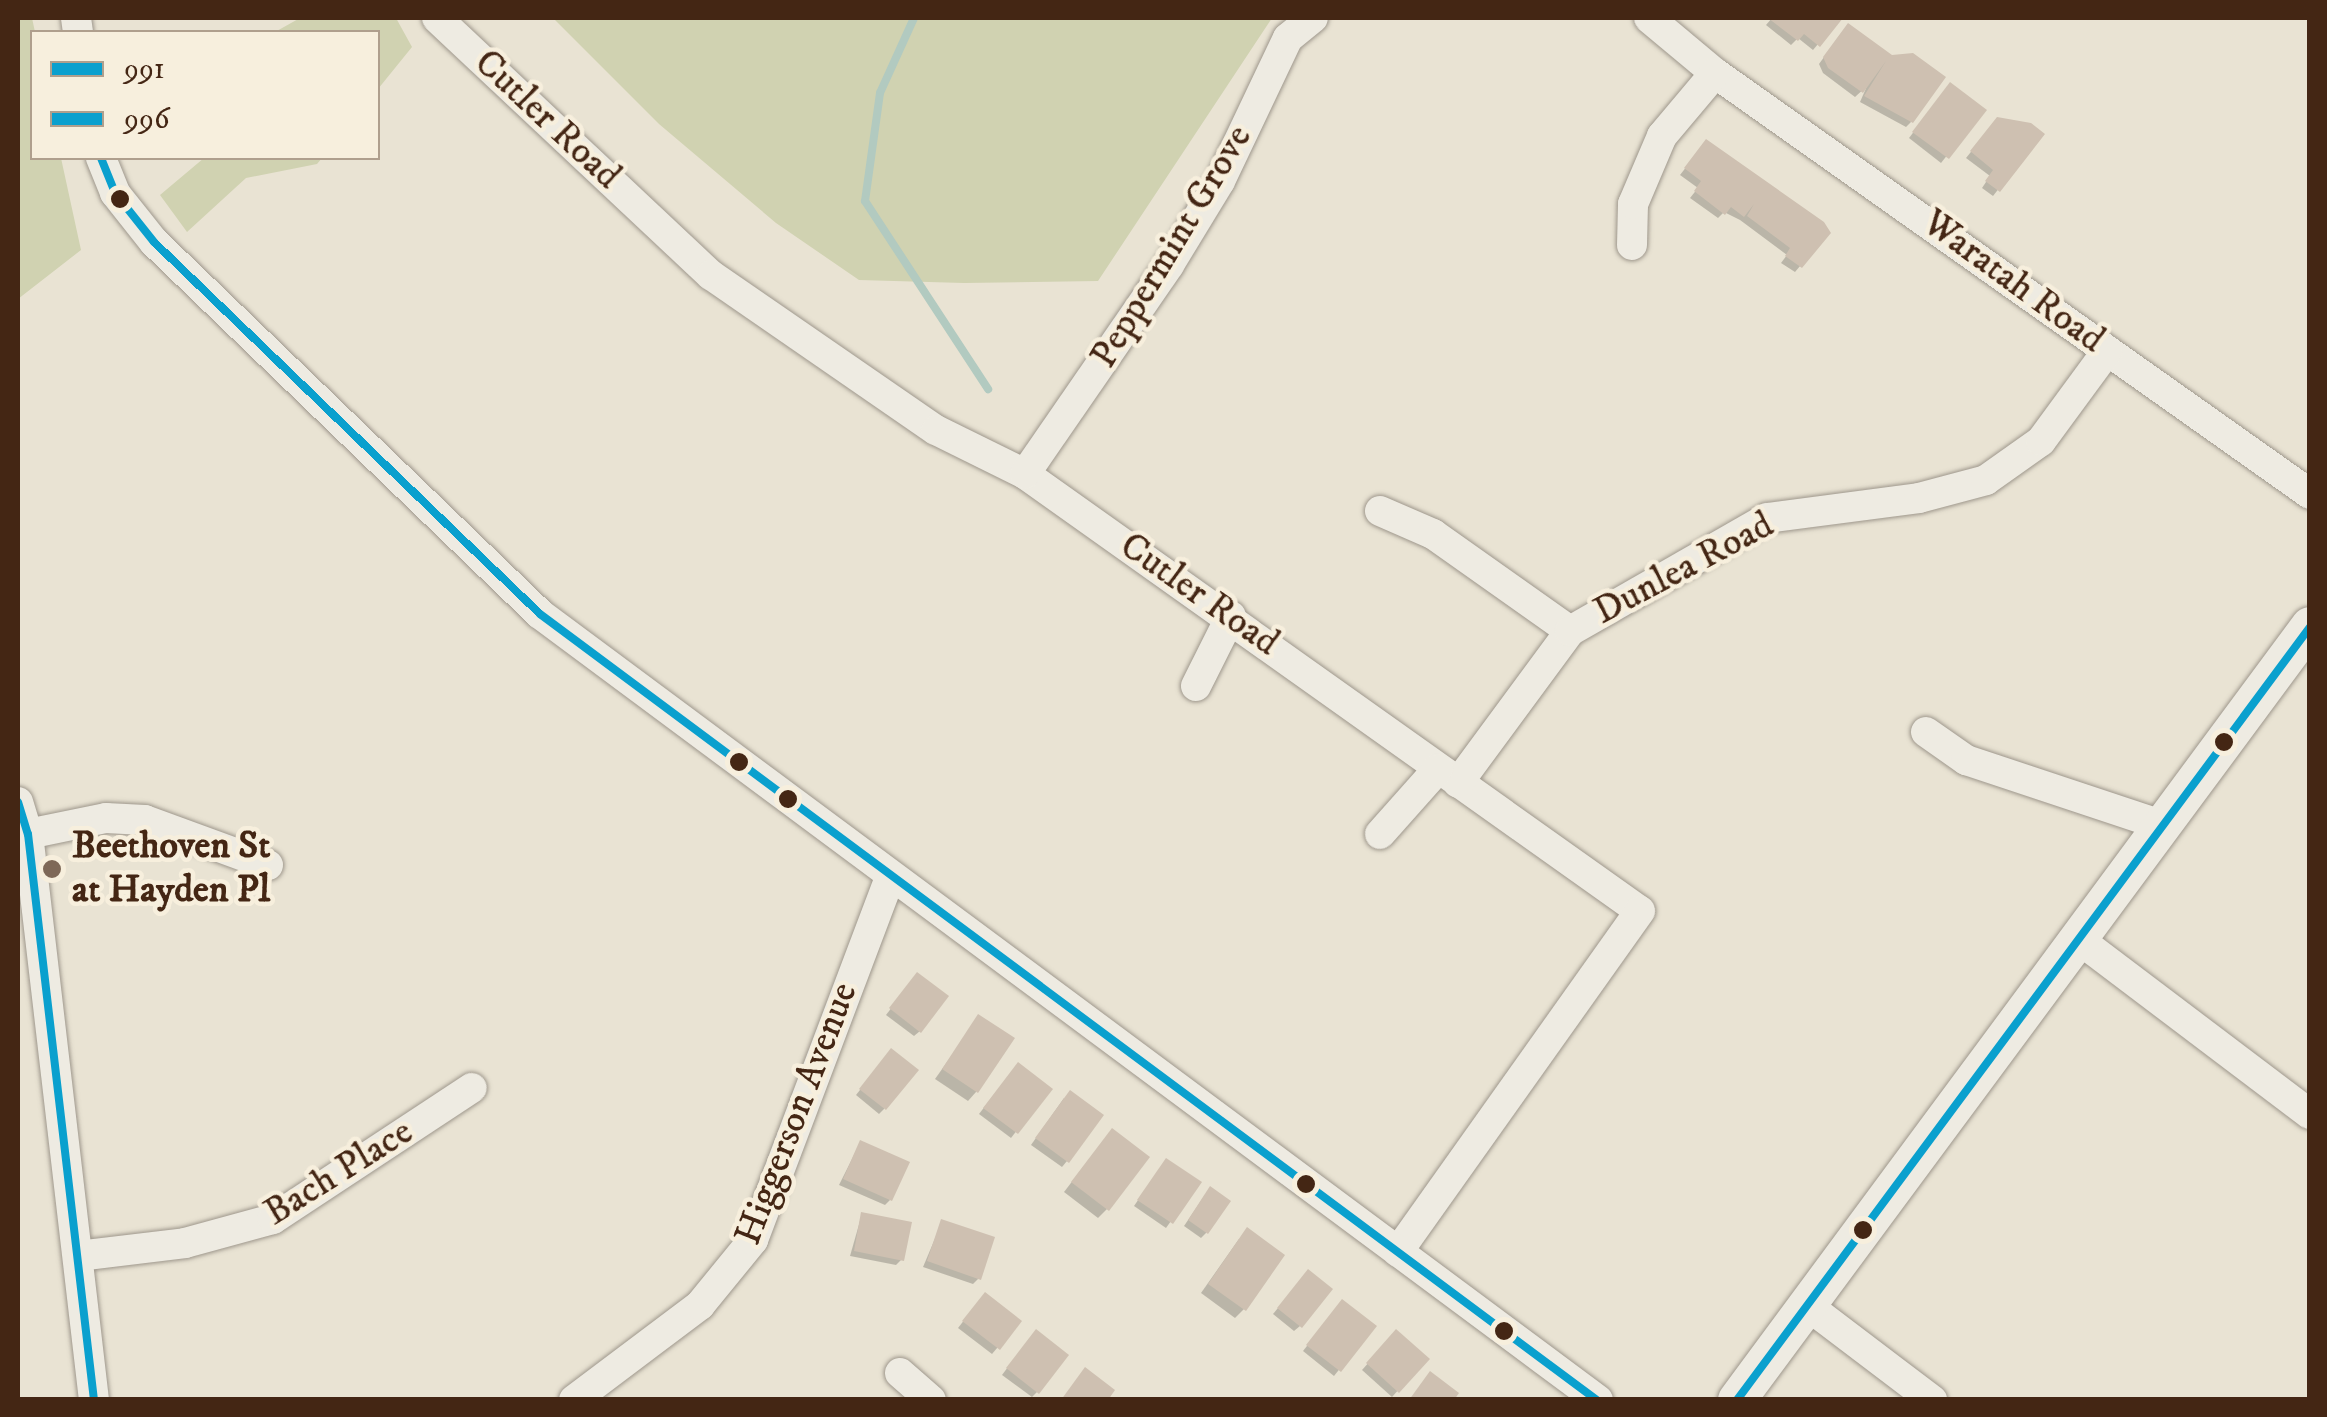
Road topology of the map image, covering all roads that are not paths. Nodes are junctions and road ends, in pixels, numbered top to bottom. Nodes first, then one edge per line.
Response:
1 (438, 18) edge
2 (1313, 18) edge
3 (1649, 18) edge
4 (1715, 73) junction
5 (101, 160) edge
6 (1632, 246) dead end
7 (2106, 351) junction
8 (1025, 474) junction
9 (2310, 494) edge
10 (1380, 512) dead end
11 (1231, 616) junction
12 (2310, 626) edge
13 (1570, 631) junction
14 (1196, 686) dead end
15 (1926, 732) dead end
16 (1448, 776) junction
17 (18, 802) edge
18 (2160, 825) junction
19 (28, 834) junction
20 (1380, 834) dead end
21 (268, 865) dead end
22 (890, 876) junction
23 (2078, 938) junction
24 (472, 1088) dead end
25 (2310, 1114) edge
26 (1398, 1252) junction
27 (78, 1256) junction
28 (1808, 1306) junction
29 (900, 1373) dead end
30 (94, 1400) edge
31 (574, 1400) edge
32 (931, 1400) edge
33 (1598, 1400) edge
34 (1737, 1400) edge
35 (1932, 1400) edge

1 - 8 street, Cutler Road
2 - 8 street, Peppermint Grove
3 - 4 street, Waratah Road
4 - 6 street
4 - 7 street, Waratah Road
5 - 22 street
7 - 9 street, Waratah Road
7 - 13 street, Dunlea Road
8 - 11 street, Cutler Road
10 - 13 street
11 - 14 street
11 - 16 street, Cutler Road
12 - 18 street
13 - 16 street, Dunlea Road
15 - 18 street
16 - 20 street, Dunlea Road
16 - 26 street, Cutler Road
17 - 19 street
18 - 23 street
19 - 21 street
19 - 27 street
22 - 26 street
22 - 31 street, Higgerson Avenue
23 - 25 street
23 - 28 street
24 - 27 street, Bach Place
26 - 33 street
27 - 30 street
28 - 34 street
28 - 35 street
29 - 32 street

